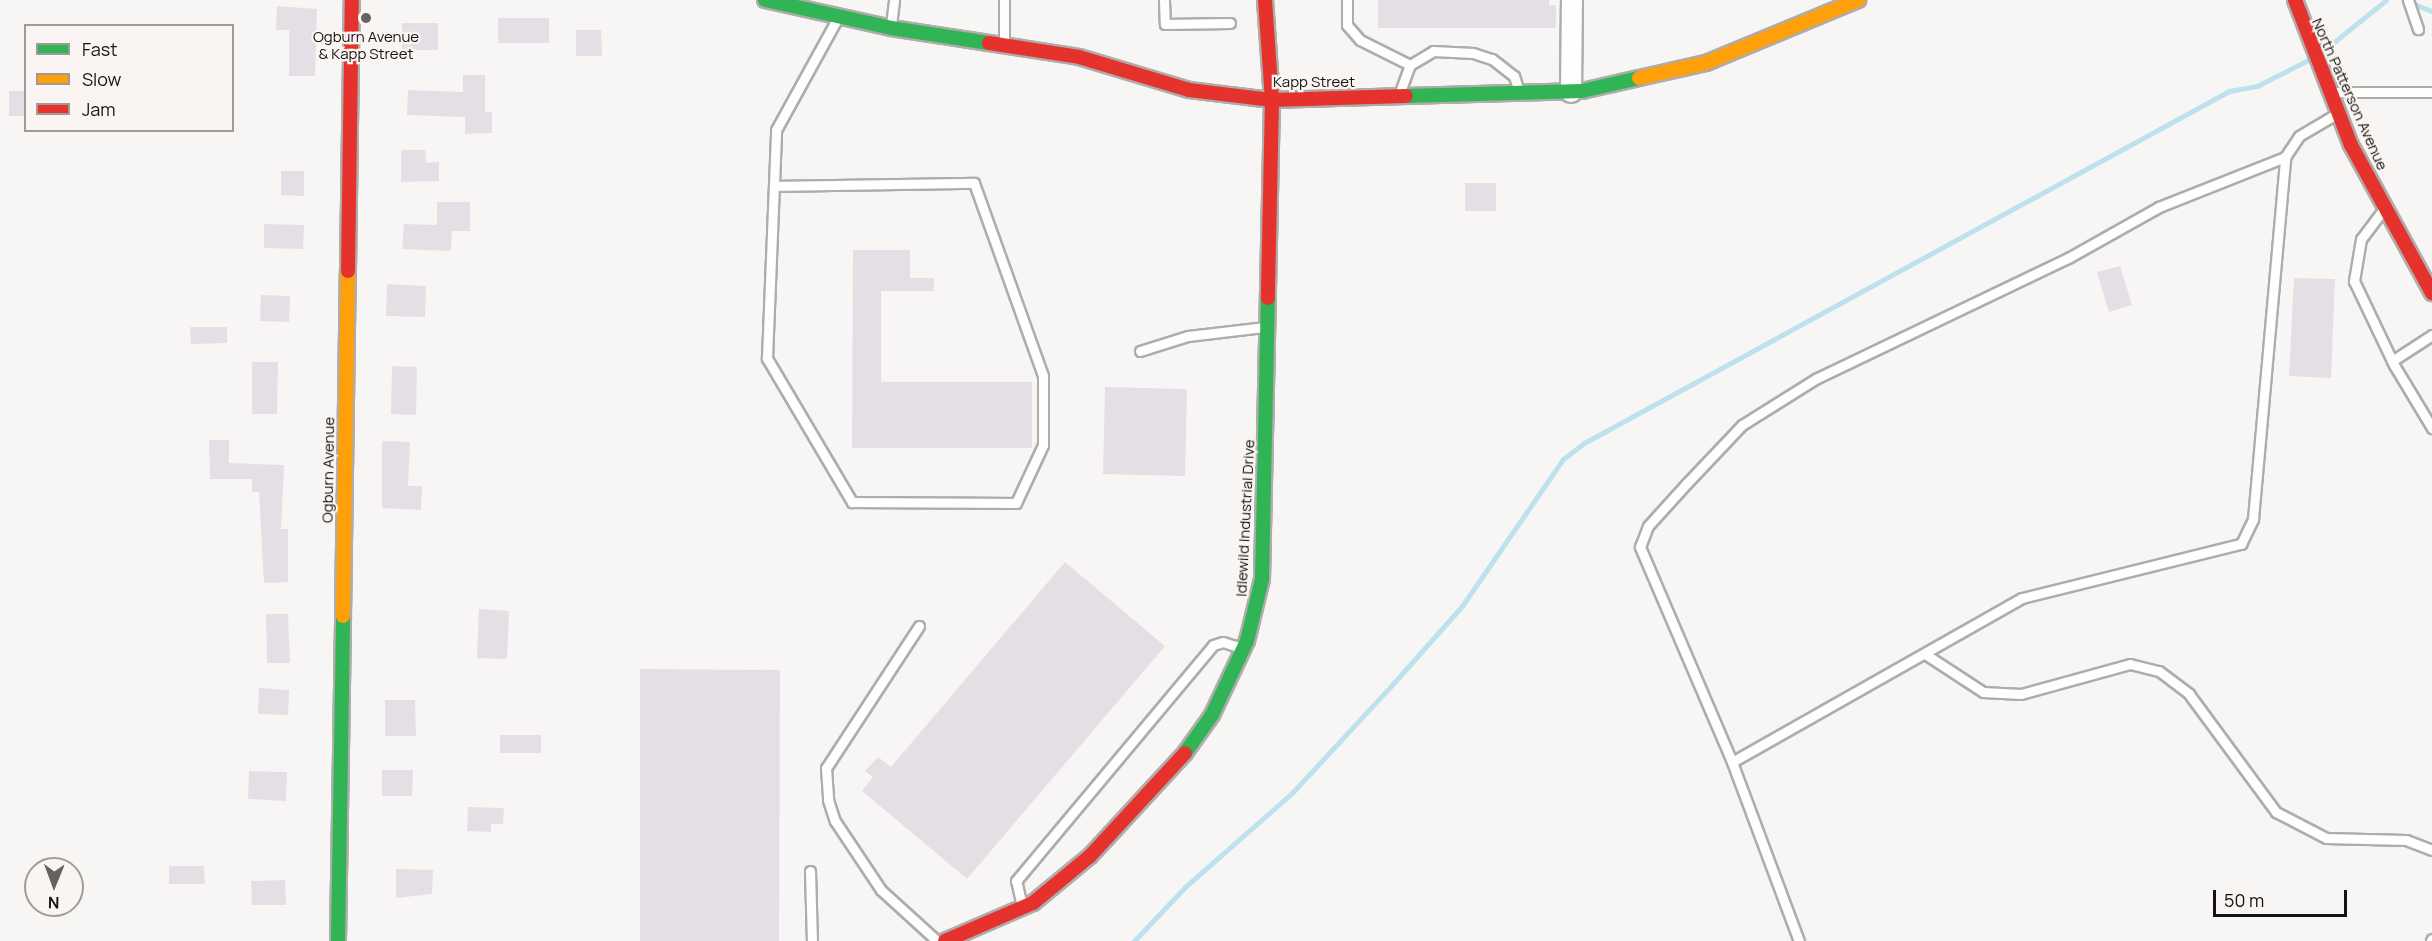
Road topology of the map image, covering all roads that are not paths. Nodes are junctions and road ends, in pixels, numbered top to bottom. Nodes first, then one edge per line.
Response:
1 (352, 0) edge
2 (765, 0) edge
3 (894, 0) edge
4 (1004, 0) edge
5 (1164, 0) edge
6 (1265, 0) edge
7 (1347, 0) edge
8 (1572, 0) edge
9 (1858, 0) edge
10 (2295, 0) edge
11 (2408, 0) edge
12 (810, 6) edge
13 (838, 17) junction
14 (1230, 23) dead end
15 (891, 28) junction
16 (2418, 29) dead end
17 (1003, 44) junction
18 (1410, 64) junction
19 (1571, 92) junction
20 (2329, 92) junction
21 (2432, 92) edge
22 (1520, 96) junction
23 (1400, 98) junction
24 (1272, 100) junction
25 (2338, 113) junction
26 (2285, 157) junction
27 (775, 186) junction
28 (2384, 208) junction
29 (2432, 293) edge
30 (1268, 327) junction
31 (2432, 335) edge
32 (1140, 351) dead end
33 (2392, 361) junction
34 (2432, 428) edge
35 (919, 626) dead end
36 (1244, 649) junction
37 (1925, 654) junction
38 (1732, 762) junction
39 (2432, 850) edge
40 (810, 872) dead end
41 (1023, 909) junction
42 (338, 941) edge
43 (812, 941) edge
44 (936, 941) edge
45 (945, 941) edge
46 (1799, 941) edge

1 - 42 street, Ogburn Avenue
2 - 12 street, Kapp Street
3 - 15 lane
4 - 17 lane
5 - 14 lane
6 - 24 street, Idlewild Industrial Drive
7 - 18 lane
8 - 19 street
9 - 19 street, Kapp Street
10 - 20 street, North Patterson Avenue
11 - 16 lane
12 - 13 street, Kapp Street
13 - 15 street, Kapp Street
13 - 27 lane
15 - 17 street, Kapp Street
17 - 24 street, Kapp Street
18 - 22 lane
18 - 23 lane
19 - 22 street, Kapp Street
20 - 21 lane
20 - 25 street, North Patterson Avenue
22 - 23 street, Kapp Street
23 - 24 street, Kapp Street
24 - 30 street, Idlewild Industrial Drive
25 - 26 lane
25 - 28 street, North Patterson Avenue
26 - 37 lane
26 - 38 lane
27 - 27 lane
28 - 29 street, North Patterson Avenue
28 - 33 lane
30 - 32 lane
30 - 36 street, Idlewild Industrial Drive
31 - 33 lane
33 - 34 lane
35 - 44 lane
36 - 41 street, Idlewild Industrial Drive
36 - 41 lane
37 - 38 lane
37 - 39 lane
38 - 46 lane
40 - 43 lane
41 - 45 street, Idlewild Industrial Drive

